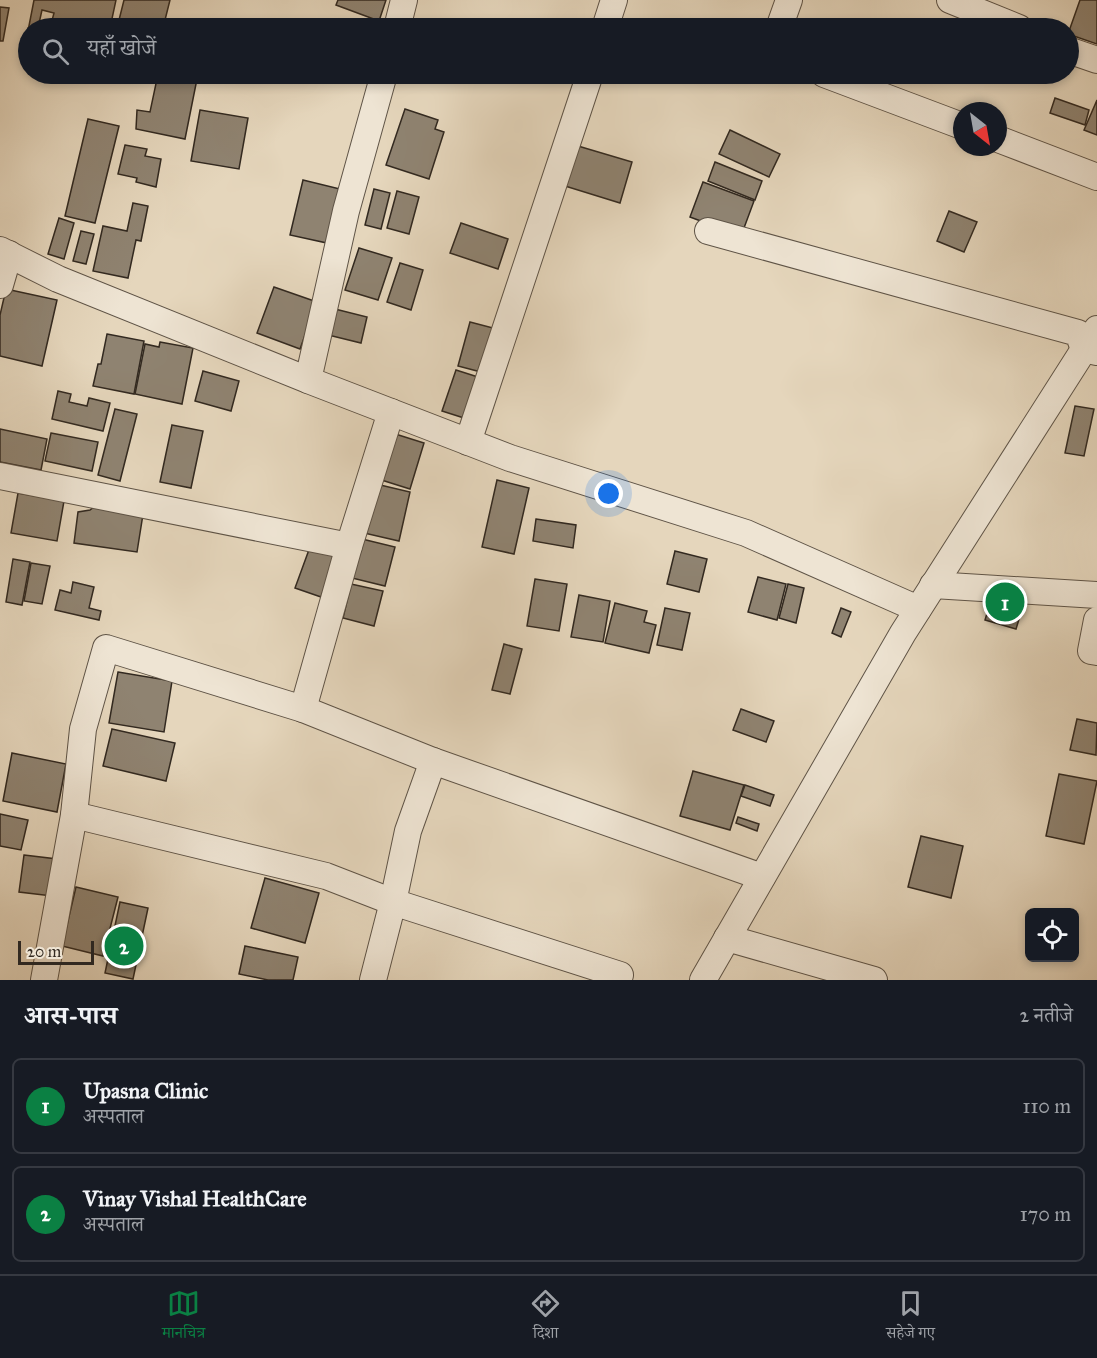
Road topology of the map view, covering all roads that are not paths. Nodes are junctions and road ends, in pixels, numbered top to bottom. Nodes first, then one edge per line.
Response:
1 (405, 0) edge
2 (614, 0) edge
3 (789, 0) edge
4 (950, 0) edge
5 (400, 18) edge
6 (608, 18) edge
7 (783, 18) edge
8 (994, 18) edge
9 (1079, 54) edge
10 (1097, 60) edge
11 (381, 84) edge
12 (587, 84) edge
13 (851, 84) edge
14 (953, 123) edge
15 (1007, 142) edge
16 (1097, 177) edge
17 (708, 231) dead end
18 (4, 252) edge
19 (0, 285) edge
20 (1093, 343) edge
21 (308, 380) junction
22 (391, 412) junction
23 (468, 442) junction
24 (0, 476) edge
25 (349, 546) junction
26 (933, 585) junction
27 (1097, 595) edge
28 (918, 609) junction
29 (1097, 620) edge
30 (1097, 652) edge
31 (303, 709) junction
32 (433, 761) junction
33 (74, 815) junction
34 (762, 877) junction
35 (393, 902) junction
36 (727, 938) junction
37 (620, 975) dead end
38 (44, 980) edge
39 (373, 980) edge
40 (703, 980) edge
41 (874, 980) edge

1 - 5 street
2 - 6 street
3 - 7 street
4 - 8 street
9 - 10 street
11 - 21 street
12 - 23 street
13 - 14 street
15 - 16 street
17 - 20 street
18 - 19 street
18 - 21 street
20 - 26 street
21 - 22 street
22 - 23 street
22 - 25 street
23 - 28 street
24 - 25 street
25 - 31 street
26 - 27 street
26 - 28 street
28 - 34 street
29 - 30 street
31 - 32 street
31 - 33 street
32 - 34 street
32 - 35 street
33 - 35 street
33 - 38 street
34 - 36 street
35 - 37 street
35 - 39 street
36 - 40 street
36 - 41 street

